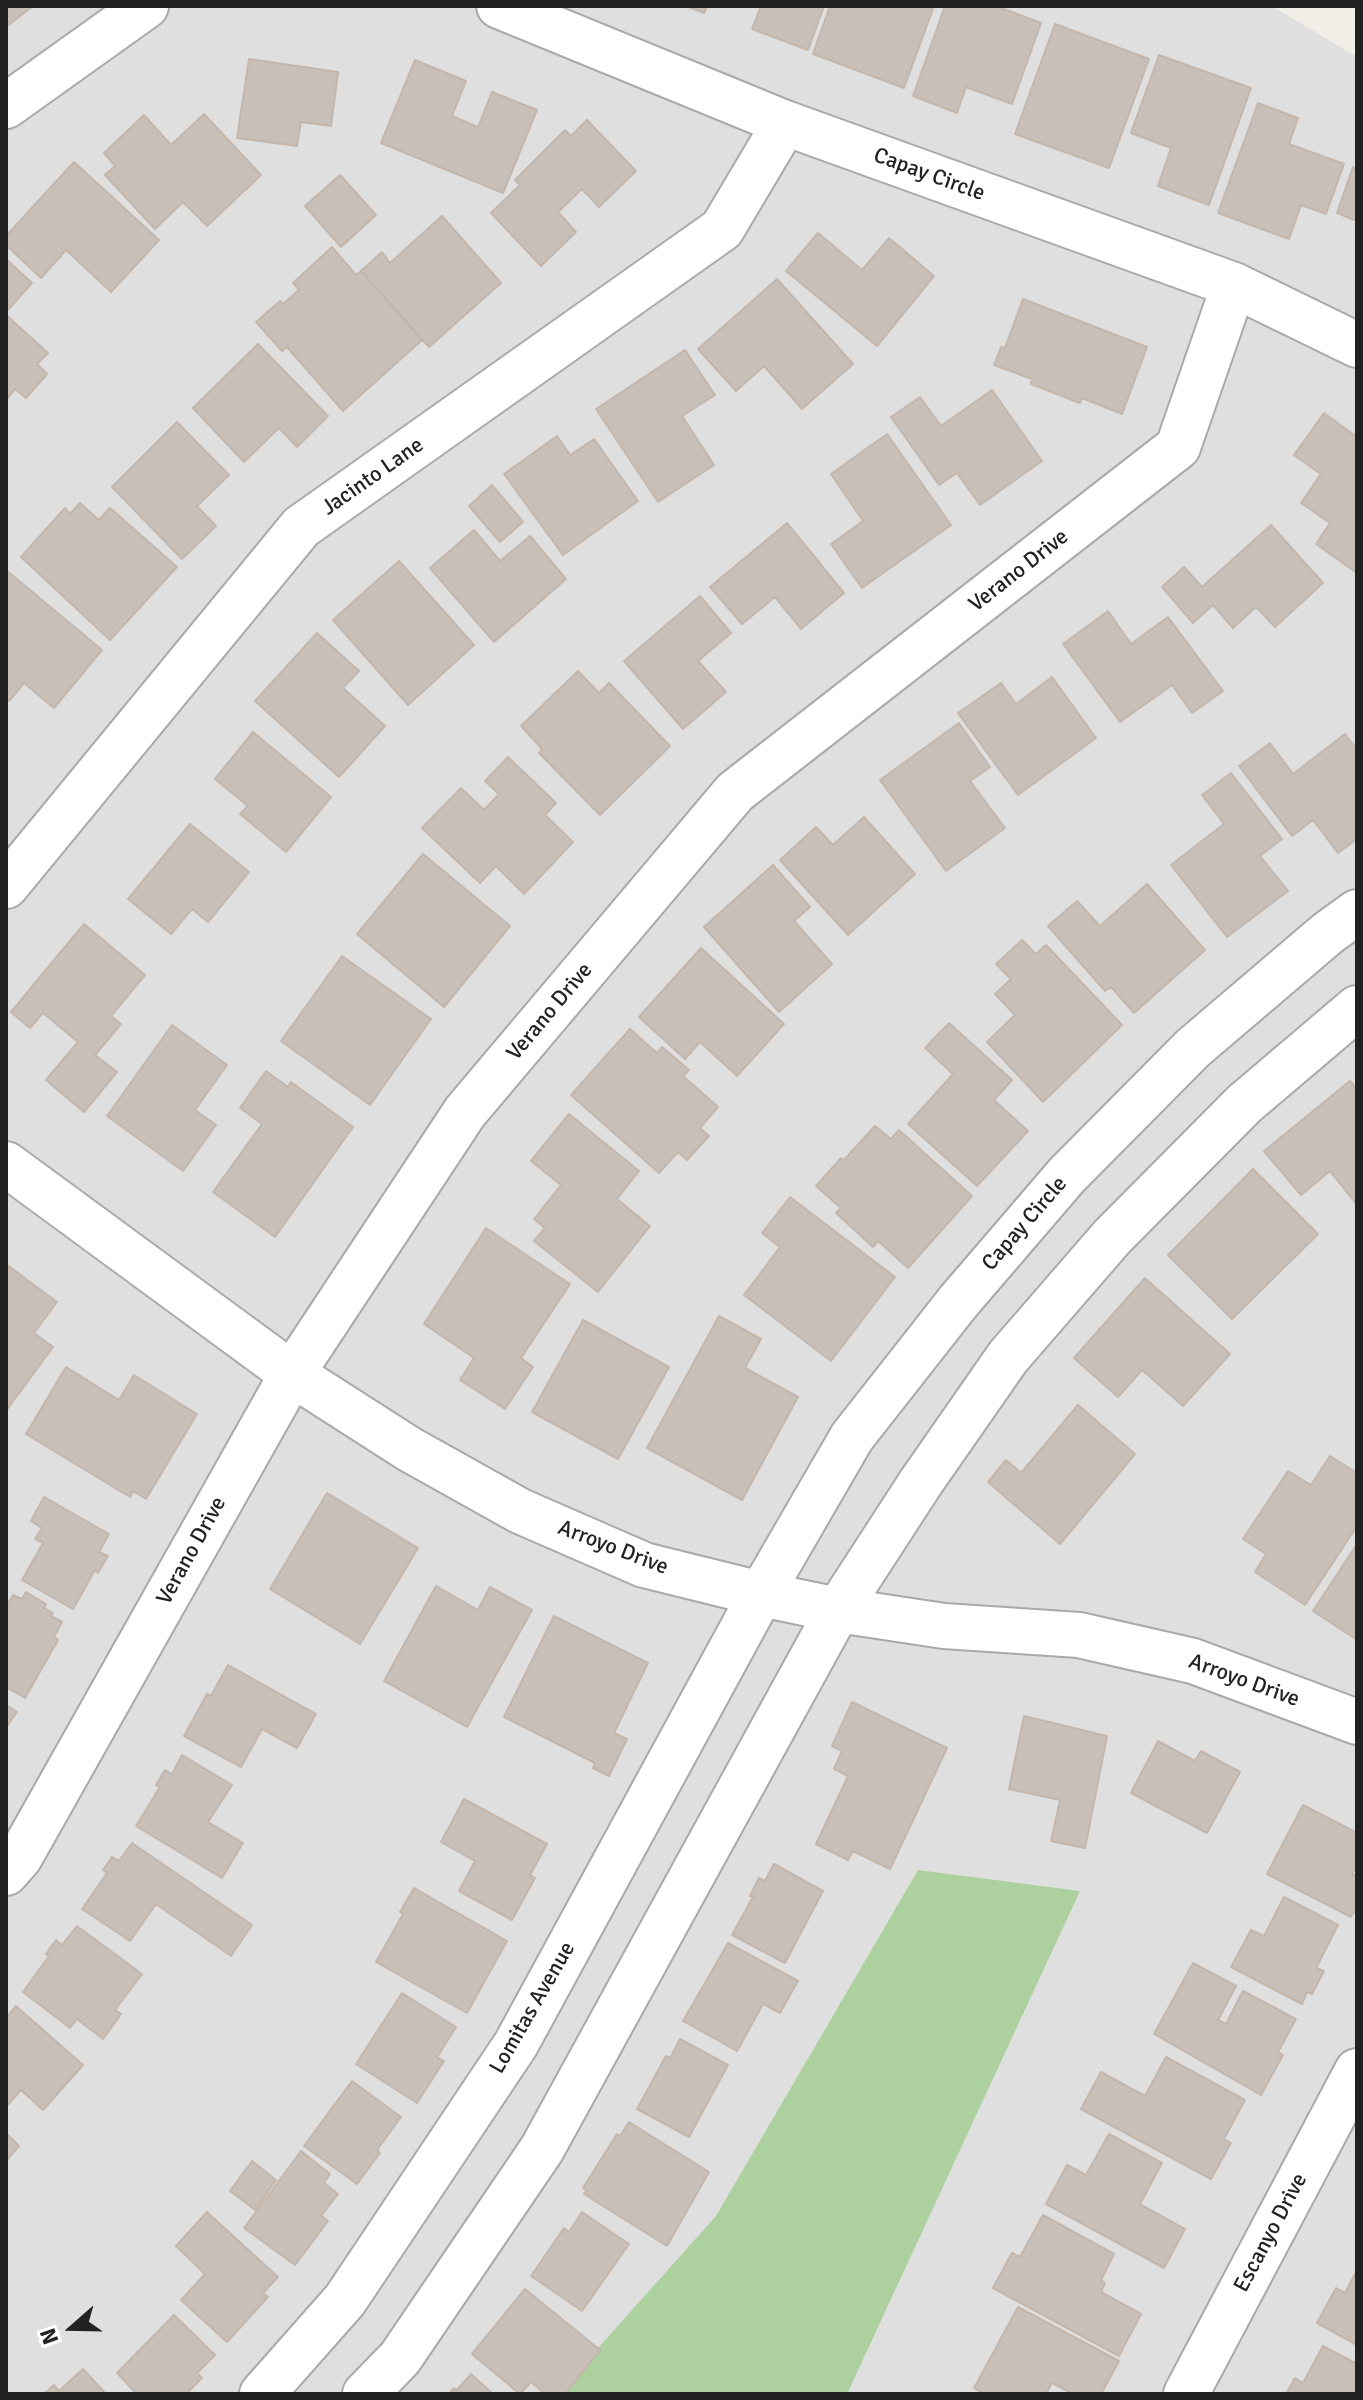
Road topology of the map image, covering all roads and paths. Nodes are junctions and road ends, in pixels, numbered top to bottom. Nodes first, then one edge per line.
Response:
1 (146, 6) edge
2 (499, 6) edge
3 (6, 106) edge
4 (785, 123) junction
5 (1234, 285) junction
6 (1357, 345) edge
7 (6, 886) edge
8 (1357, 912) edge
9 (1357, 1008) edge
10 (6, 1164) edge
11 (292, 1374) junction
12 (761, 1594) junction
13 (838, 1610) junction
14 (1357, 1722) edge
15 (6, 1873) edge
16 (1357, 2071) edge
17 (262, 2394) edge
18 (365, 2394) edge
19 (1186, 2394) edge

1 - 3 street
2 - 4 street, Capay Circle
4 - 5 street, Capay Circle
4 - 7 street, Jacinto Lane
5 - 6 street, Capay Circle
5 - 11 street, Verano Drive
8 - 12 street, Capay Circle
9 - 13 street
10 - 11 street, Arroyo Drive
11 - 12 street, Arroyo Drive
11 - 15 street, Verano Drive
12 - 13 street, Arroyo Drive
12 - 17 street, Lomitas Avenue
13 - 14 street, Arroyo Drive
13 - 18 street
16 - 19 street, Escanyo Drive

